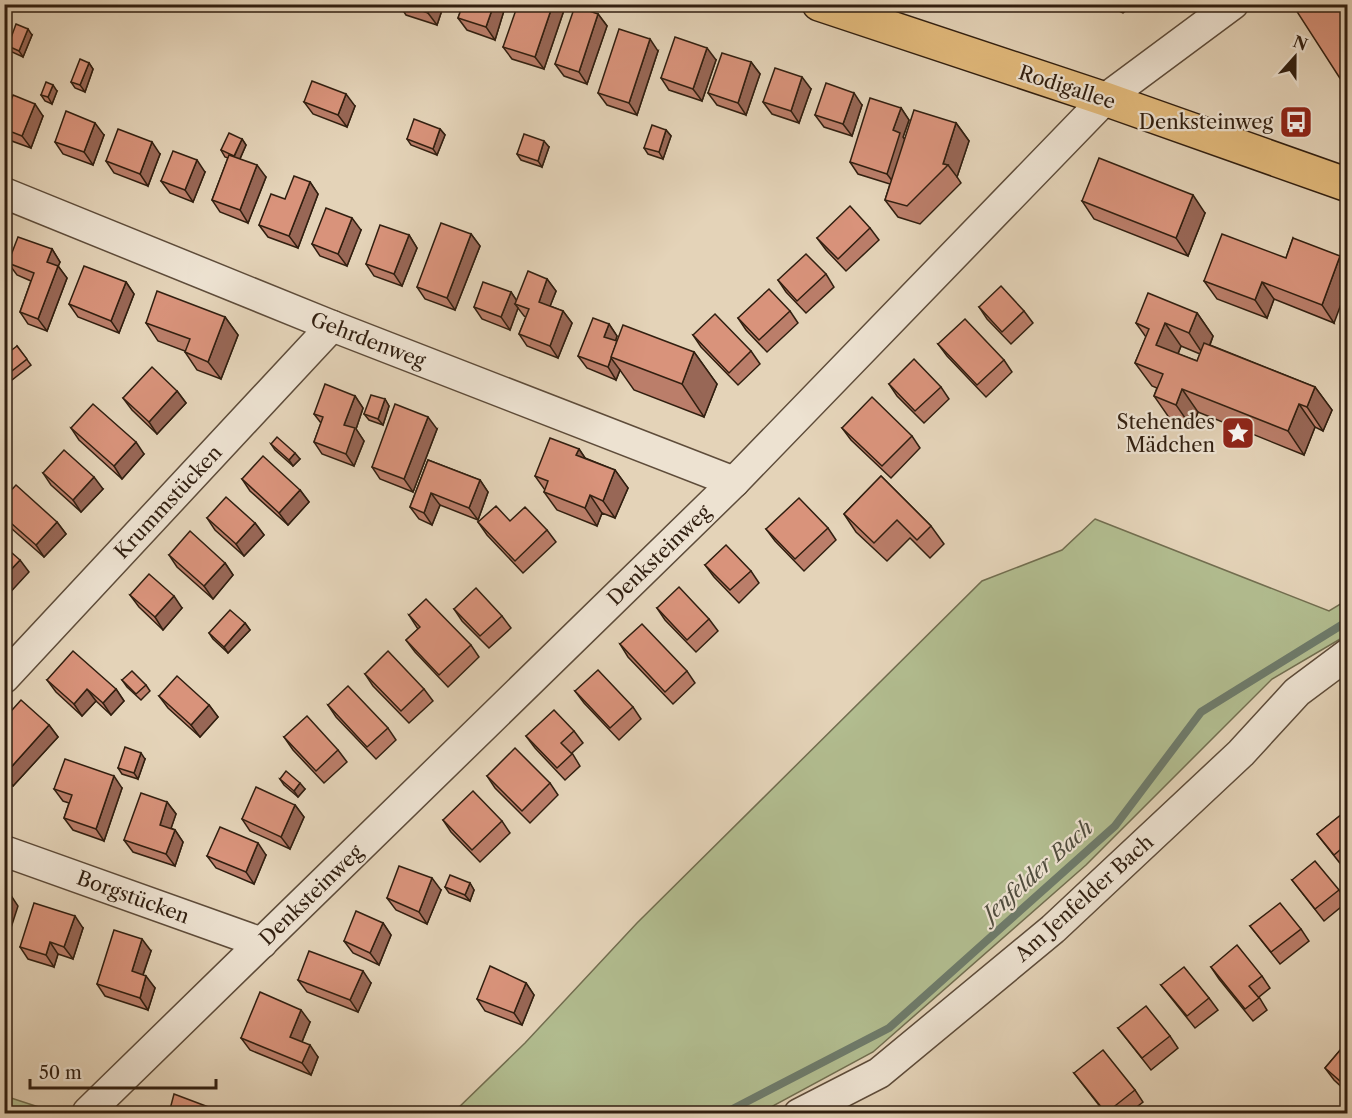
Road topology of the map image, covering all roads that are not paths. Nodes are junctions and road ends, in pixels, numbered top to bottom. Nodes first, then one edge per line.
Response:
1 (819, 4) edge
2 (1233, 4) edge
3 (1105, 99) junction
4 (1347, 185) edge
5 (4, 193) edge
6 (332, 326) junction
7 (734, 482) junction
8 (1347, 654) edge
9 (4, 678) edge
10 (4, 851) edge
11 (262, 943) junction
12 (88, 1112) edge
13 (799, 1113) edge

1 - 3 main road, Rodigallee
2 - 3 street, Denksteinweg
3 - 4 main road, Rodigallee
3 - 7 street, Denksteinweg
5 - 6 street, Gehrdenweg
6 - 7 street, Gehrdenweg
6 - 9 street, Krummstücken
7 - 11 street, Denksteinweg
8 - 13 street, Am Jenfelder Bach
10 - 11 street, Borgstücken
11 - 12 street, Denksteinweg

